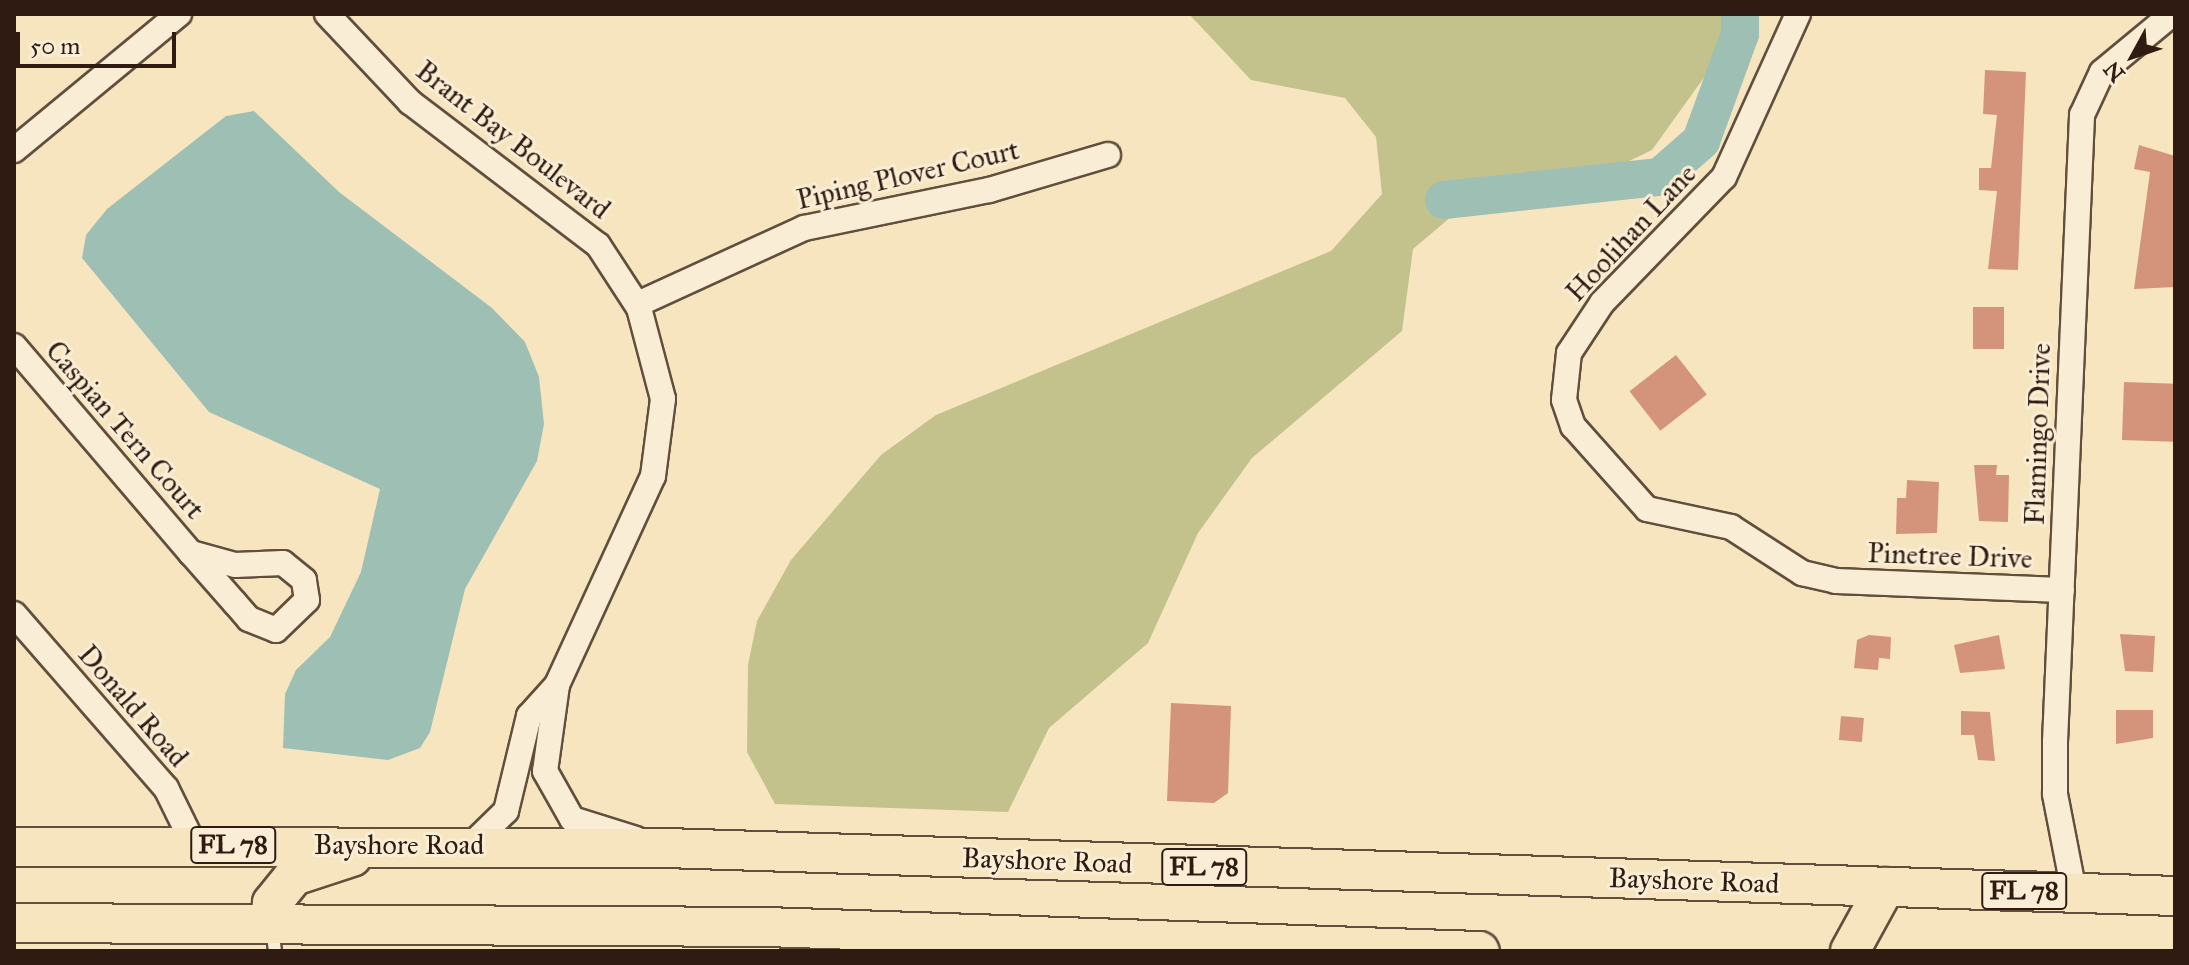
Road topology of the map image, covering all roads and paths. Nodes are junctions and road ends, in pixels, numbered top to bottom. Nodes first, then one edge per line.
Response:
1 (327, 14) edge
2 (1798, 14) edge
3 (2172, 14) edge
4 (162, 19) edge
5 (14, 150) edge
6 (1108, 155) dead end
7 (638, 304) junction
8 (14, 346) edge
9 (191, 553) junction
10 (1836, 581) joint
11 (2062, 590) junction
12 (14, 614) edge
13 (557, 685) junction
14 (462, 844) junction
15 (194, 845) junction
16 (14, 847) edge
17 (665, 848) junction
18 (1885, 887) junction
19 (2074, 892) junction
20 (2175, 896) edge
21 (14, 923) edge
22 (273, 936) edge
23 (1142, 945) edge
24 (1480, 951) edge
25 (1850, 951) edge

1 - 7 street, Brant Bay Boulevard
2 - 10 street, Hoolihan Lane
3 - 11 street, Flamingo Drive
4 - 5 street
6 - 7 street, Piping Plover Court
7 - 13 street, Brant Bay Boulevard
8 - 9 street, Caspian Tern Court
9 - 9 street, Caspian Tern Court
10 - 11 street, Pinetree Drive
11 - 19 street, Flamingo Drive
12 - 15 street, Donald Road
13 - 14 street, Brant Bay Boulevard
13 - 17 street, Brant Bay Boulevard
14 - 15 main road, Bayshore Road / FL 78
14 - 17 main road, Bayshore Road / FL 78
14 - 22 main road
15 - 16 main road, Bayshore Road / FL 78
17 - 18 main road, Bayshore Road / FL 78
18 - 19 main road, Bayshore Road / FL 78
18 - 25 main road
19 - 20 main road, Bayshore Road / FL 78
21 - 22 main road
22 - 23 main road
23 - 24 main road

